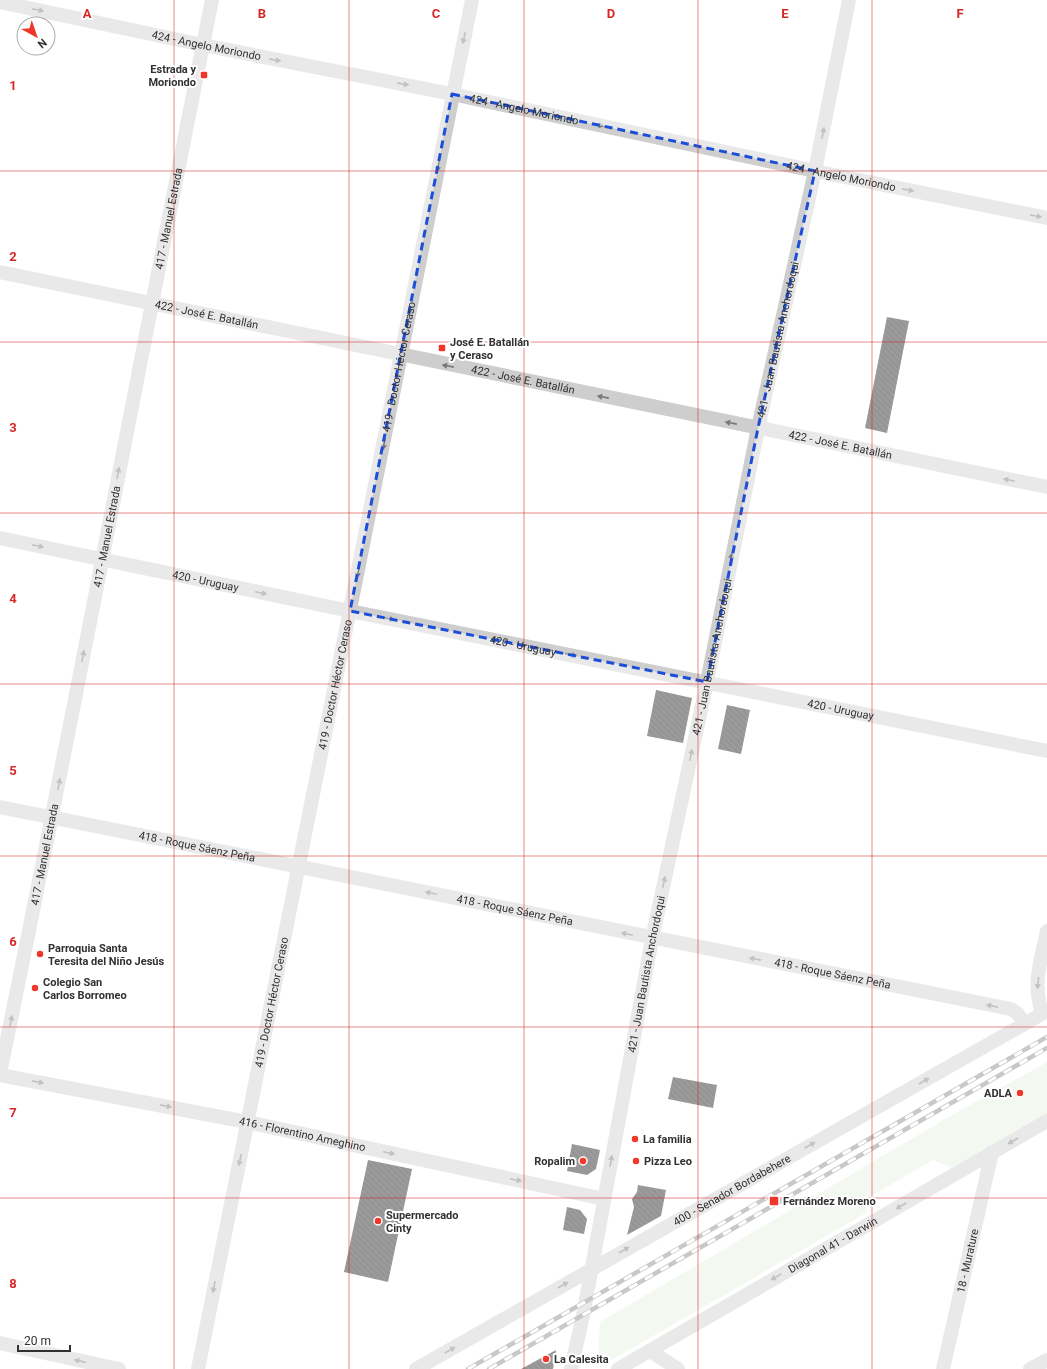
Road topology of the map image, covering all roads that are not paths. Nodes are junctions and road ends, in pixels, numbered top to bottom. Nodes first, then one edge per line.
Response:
1 (212, 0) edge
2 (472, 0) edge
3 (849, 0) edge
4 (0, 2) edge
5 (202, 45) junction
6 (452, 94) junction
7 (815, 171) junction
8 (1047, 218) edge
9 (0, 272) edge
10 (152, 303) junction
11 (402, 356) junction
12 (758, 428) junction
13 (1047, 488) edge
14 (0, 538) edge
15 (101, 559) junction
16 (350, 611) junction
17 (706, 682) junction
18 (1047, 751) edge
19 (0, 807) edge
20 (52, 818) junction
21 (300, 867) junction
22 (1047, 931) edge
23 (652, 938) junction
24 (1045, 1012) edge
25 (1024, 1024) junction
26 (0, 1074) edge
27 (1047, 1121) edge
28 (247, 1122) junction
29 (992, 1152) junction
30 (604, 1199) junction
31 (590, 1270) junction
32 (0, 1342) edge
33 (650, 1351) junction
34 (1047, 1360) edge
35 (118, 1369) edge
36 (198, 1369) edge
37 (416, 1369) edge
38 (571, 1369) edge
39 (618, 1369) edge
40 (678, 1369) edge
41 (943, 1369) edge
42 (1030, 1369) edge

1 - 5 street, 417 - Manuel Estrada
2 -> 6 street, 419 - Doctor Héctor Ceraso
7 -> 3 street, 421 - Juan Bautista Anchordoqui
4 -> 5 street, 424 - Angelo Moriondo
5 -> 6 street, 424 - Angelo Moriondo
5 - 10 street, 417 - Manuel Estrada
6 -> 7 street, 424 - Angelo Moriondo
6 -> 11 street, 419 - Doctor Héctor Ceraso
7 -> 8 street, 424 - Angelo Moriondo
7 - 12 street, 421 - Juan Bautista Anchordoqui
9 - 10 street, 422 - José E. Batallán
10 - 11 street, 422 - José E. Batallán
15 -> 10 street, 417 - Manuel Estrada
12 -> 11 street, 422 - José E. Batallán
11 -> 16 street, 419 - Doctor Héctor Ceraso
13 -> 12 street, 422 - José E. Batallán
17 -> 12 street, 421 - Juan Bautista Anchordoqui
14 -> 15 street, 420 - Uruguay
15 -> 16 street, 420 - Uruguay
20 -> 15 street, 417 - Manuel Estrada
16 -> 17 street, 420 - Uruguay
16 - 21 street, 419 - Doctor Héctor Ceraso
17 - 18 street, 420 - Uruguay
23 -> 17 street, 421 - Juan Bautista Anchordoqui
19 - 20 street, 418 - Roque Sáenz Peña
20 - 21 street, 418 - Roque Sáenz Peña
26 -> 20 street, 417 - Manuel Estrada
23 -> 21 street, 418 - Roque Sáenz Peña
21 - 28 street, 419 - Doctor Héctor Ceraso
22 -> 24 street
25 -> 23 street, 418 - Roque Sáenz Peña
30 -> 23 street, 421 - Juan Bautista Anchordoqui
24 - 25 street, 400 - Senador Bordabehere
31 -> 25 street, 400 - Senador Bordabehere
26 -> 28 street, 416 - Florentino Ameghino
27 -> 29 street, Diagonal 41 - Darwin
28 -> 30 street, 416 - Florentino Ameghino
28 -> 36 street, 419 - Doctor Héctor Ceraso
29 -> 33 street, Diagonal 41 - Darwin
29 - 41 street, 18 - Murature
30 - 31 street, 421 - Juan Bautista Anchordoqui
37 -> 31 street, 400 - Senador Bordabehere
31 - 38 street, 421 - Juan Bautista Anchordoqui
35 -> 32 street
33 - 39 street, Diagonal 41 - Darwin
33 - 40 street
34 - 42 street

